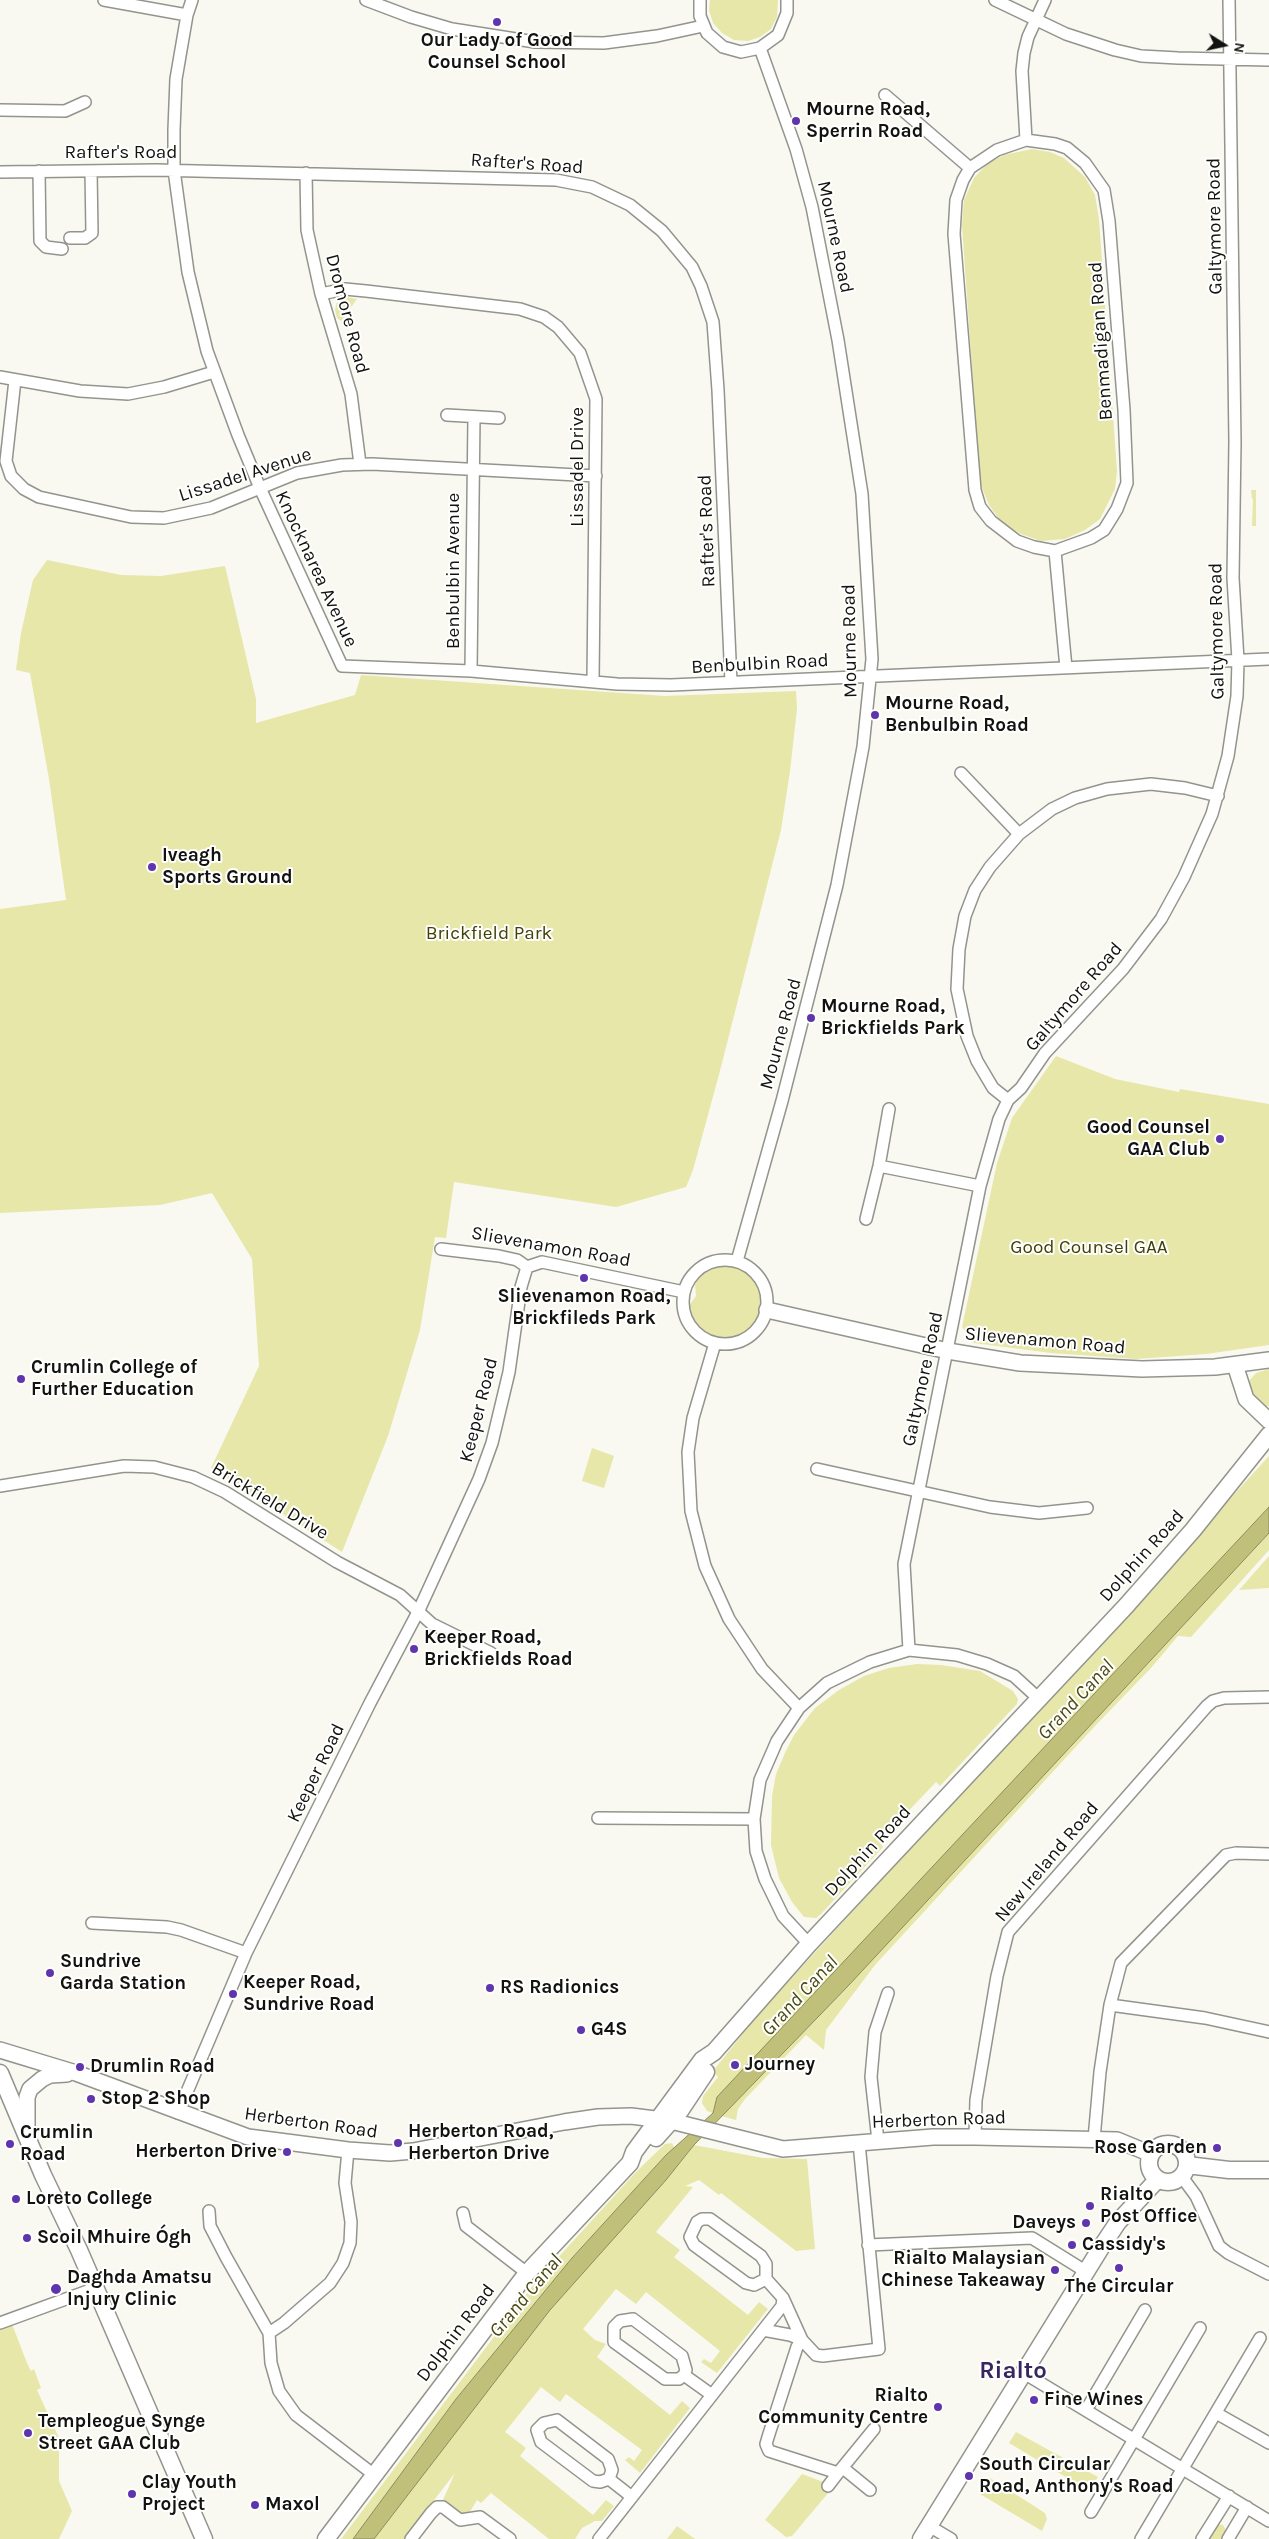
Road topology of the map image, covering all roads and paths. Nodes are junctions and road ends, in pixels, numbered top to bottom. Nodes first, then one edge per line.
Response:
1 (104, 0) edge
2 (192, 0) edge
3 (366, 0) edge
4 (700, 0) edge
5 (787, 0) edge
6 (995, 0) edge
7 (1045, 0) edge
8 (1229, 0) edge
9 (187, 15) junction
10 (1036, 18) junction
11 (703, 26) junction
12 (760, 48) junction
13 (1230, 59) junction
14 (1269, 60) edge
15 (885, 95) dead end
16 (85, 102) dead end
17 (0, 110) edge
18 (1026, 140) junction
19 (970, 168) junction
20 (174, 170) junction
21 (91, 171) junction
22 (0, 172) edge
23 (39, 172) junction
24 (306, 173) junction
25 (70, 238) dead end
26 (62, 249) dead end
27 (321, 294) junction
28 (214, 372) junction
29 (0, 377) edge
30 (15, 380) junction
31 (446, 415) dead end
32 (474, 417) junction
33 (500, 418) dead end
34 (360, 464) junction
35 (472, 470) junction
36 (596, 476) junction
37 (260, 488) junction
38 (1055, 550) junction
39 (1269, 658) edge
40 (1238, 660) junction
41 (342, 666) joint
42 (1066, 668) junction
43 (471, 671) junction
44 (872, 676) junction
45 (593, 681) junction
46 (731, 682) junction
47 (961, 773) dead end
48 (1218, 796) junction
49 (1018, 834) junction
50 (1008, 1100) junction
51 (889, 1109) dead end
52 (879, 1166) junction
53 (980, 1186) junction
54 (866, 1219) dead end
55 (441, 1249) dead end
56 (737, 1261) junction
57 (527, 1267) junction
58 (684, 1292) junction
59 (767, 1310) junction
60 (714, 1343) junction
61 (948, 1351) junction
62 (1269, 1360) edge
63 (1235, 1365) junction
64 (1269, 1421) edge
65 (1269, 1435) edge
66 (816, 1469) dead end
67 (0, 1486) edge
68 (917, 1492) junction
69 (1087, 1508) dead end
70 (419, 1610) junction
71 (909, 1650) junction
72 (491, 1653) dead end
73 (1269, 1696) edge
74 (1038, 1698) junction
75 (798, 1708) junction
76 (598, 1818) dead end
77 (754, 1819) junction
78 (1269, 1854) edge
79 (92, 1923) dead end
80 (809, 1944) junction
81 (246, 1953) junction
82 (888, 1993) dead end
83 (1110, 2005) junction
84 (1269, 2032) edge
85 (0, 2050) edge
86 (0, 2073) edge
87 (76, 2073) junction
88 (178, 2113) junction
89 (665, 2120) junction
90 (27, 2133) junction
91 (975, 2137) junction
92 (1094, 2139) junction
93 (878, 2142) junction
94 (859, 2143) junction
95 (348, 2150) junction
96 (1151, 2154) junction
97 (1269, 2170) edge
98 (1184, 2171) junction
99 (1157, 2180) junction
100 (209, 2211) dead end
101 (463, 2212) dead end
102 (868, 2245) junction
103 (1085, 2271) junction
104 (527, 2272) junction
105 (1269, 2274) edge
106 (766, 2279) junction
107 (96, 2288) junction
108 (783, 2298) junction
109 (1145, 2310) dead end
110 (0, 2323) edge
111 (1200, 2328) dead end
112 (764, 2330) junction
113 (269, 2333) junction
114 (1260, 2338) dead end
115 (802, 2340) junction
116 (1024, 2373) junction
117 (684, 2375) junction
118 (712, 2395) junction
119 (1086, 2410) junction
120 (1216, 2413) junction
121 (874, 2430) dead end
122 (1134, 2439) junction
123 (1269, 2443) edge
124 (1183, 2468) junction
125 (841, 2470) junction
126 (374, 2474) junction
127 (609, 2479) junction
128 (828, 2486) dead end
129 (870, 2490) dead end
130 (1229, 2496) junction
131 (632, 2497) junction
132 (1247, 2507) junction
133 (1090, 2512) dead end
134 (1269, 2521) edge
135 (925, 2532) edge
136 (204, 2539) edge
137 (326, 2539) edge
138 (411, 2539) edge
139 (510, 2539) edge
140 (599, 2539) edge
141 (951, 2539) edge
142 (1141, 2539) edge
143 (1202, 2539) edge
144 (1228, 2539) edge

1 - 9 street
2 - 9 street, Knocknarea Avenue
3 - 11 street
4 - 11 street
5 - 12 street
6 - 10 street
7 - 10 street
8 - 13 street, Galtymore Road
9 - 20 street, Knocknarea Avenue
10 - 13 street
10 - 18 street
11 - 12 street
12 - 44 street, Mourne Road
13 - 14 street
13 - 40 street, Galtymore Road
15 - 19 street
16 - 17 street
18 - 19 street, Benmadigan Road
18 - 38 street, Benmadigan Road
19 - 38 street, Benmadigan Road
20 - 21 street, Rafter's Road
20 - 24 street, Rafter's Road
20 - 28 street, Knocknarea Avenue
21 - 23 street, Rafter's Road
21 - 25 street
22 - 23 street, Rafter's Road
23 - 26 street
24 - 27 street, Dromore Road
24 - 46 street, Rafter's Road
27 - 34 street, Dromore Road
27 - 36 street, Lissadel Drive
28 - 30 street
28 - 37 street, Knocknarea Avenue
29 - 30 street
30 - 37 street, Lissadel Avenue
31 - 32 street
32 - 33 street
32 - 35 street, Benbulbin Avenue
34 - 35 street, Lissadel Avenue
34 - 37 street, Lissadel Avenue
35 - 36 street, Lissadel Avenue
35 - 43 street, Benbulbin Avenue
36 - 45 street, Lissadel Drive
37 - 41 street, Knocknarea Avenue
38 - 42 street
39 - 40 street, Benbulbin Road
40 - 42 street, Benbulbin Road
40 - 48 street, Galtymore Road
41 - 43 street, Benbulbin Road
42 - 44 street, Benbulbin Road
43 - 45 street, Benbulbin Road
44 - 46 street, Benbulbin Road
44 - 56 street, Mourne Road
45 - 46 street, Benbulbin Road
47 - 49 street
48 - 49 street
48 - 50 street, Galtymore Road
49 - 50 street
50 - 53 street, Galtymore Road
51 - 52 street
52 - 53 street
52 - 54 street
53 - 61 street, Galtymore Road
55 - 57 street, Slievenamon Road
56 - 58 street
56 - 59 street
57 - 58 street, Slievenamon Road
57 - 70 street, Keeper Road
58 - 60 street
59 - 60 street
59 - 61 street, Slievenamon Road
60 - 75 street
61 - 63 street, Slievenamon Road
61 - 68 street, Galtymore Road
62 - 63 street, Slievenamon Road
63 - 64 street
65 - 74 main road, Dolphin Road
66 - 68 street
67 - 70 street, Brickfield Drive
68 - 69 street
68 - 71 street, Galtymore Road
70 - 72 street
70 - 81 street, Keeper Road
71 - 74 street
71 - 75 street
73 - 91 street, New Ireland Road
74 - 80 main road, Dolphin Road
75 - 77 street
76 - 77 street
77 - 80 street
78 - 83 street
79 - 81 street
80 - 89 main road, Dolphin Road
81 - 88 street, Keeper Road
82 - 93 street
83 - 84 street
83 - 92 street
85 - 87 street, Herberton Road
86 - 90 main road
87 - 88 street, Herberton Road
87 - 90 street
88 - 95 street, Herberton Road
89 - 94 street, Herberton Road
89 - 95 street, Herberton Road
89 - 104 main road, Dolphin Road
90 - 107 main road
91 - 92 street, Herberton Road
91 - 93 street, Herberton Road
92 - 96 street, Herberton Road
93 - 94 street, Herberton Road
94 - 102 street
95 - 113 street
96 - 98 main road
96 - 99 main road
97 - 98 main road
98 - 99 main road
98 - 105 street
99 - 103 main road
100 - 113 street
101 - 104 street
102 - 103 street
102 - 115 street
103 - 116 main road
104 - 126 main road, Dolphin Road
106 - 106 street
106 - 108 street
107 - 110 street
107 - 136 main road
108 - 112 street
108 - 115 street
109 - 119 street
111 - 122 street
112 - 115 street
112 - 118 street
113 - 126 street
114 - 120 street
115 - 125 street
116 - 119 street
116 - 135 main road
117 - 117 street
117 - 118 street
118 - 131 street
119 - 122 street
120 - 123 street
120 - 124 street
121 - 125 street
122 - 124 street
122 - 133 street
124 - 130 street
124 - 142 street
125 - 128 street
125 - 129 street
126 - 137 main road, Dolphin Road
127 - 127 street
127 - 131 street
130 - 132 street
130 - 143 street
131 - 140 street
132 - 134 street
132 - 144 street
135 - 141 street
138 - 139 street

